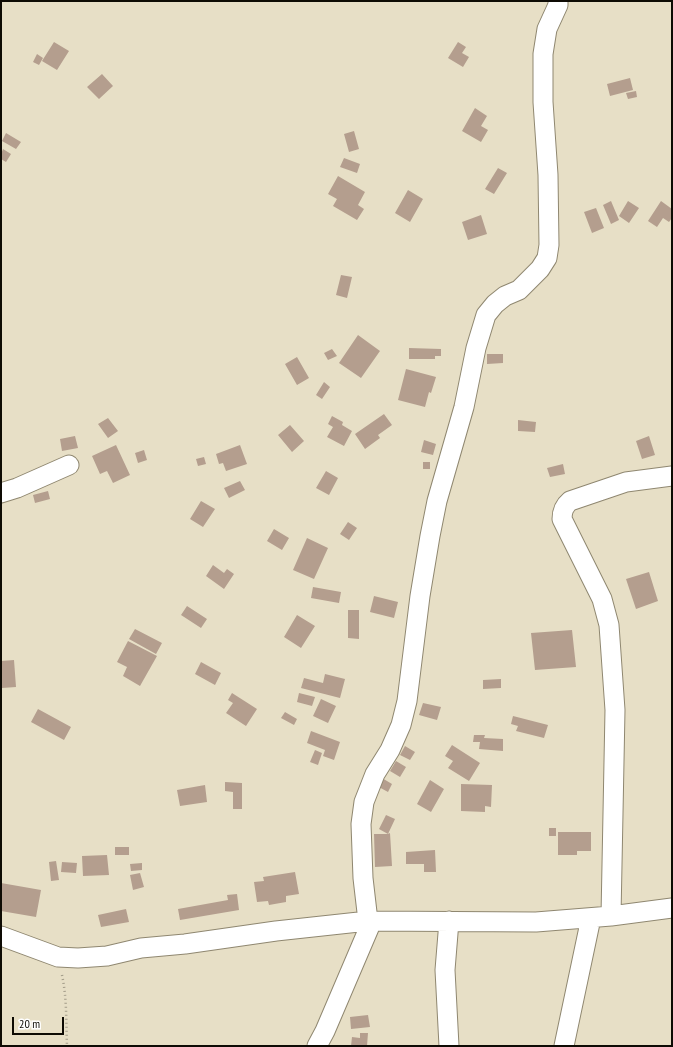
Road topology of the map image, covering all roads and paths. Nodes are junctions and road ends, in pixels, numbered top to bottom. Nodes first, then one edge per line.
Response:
1 (558, 1) edge
2 (69, 465) dead end
3 (672, 476) edge
4 (1, 493) edge
5 (672, 908) edge
6 (611, 916) junction
7 (591, 918) junction
8 (370, 921) junction
9 (449, 922) junction
10 (1, 936) edge
11 (58, 957) junction
12 (67, 1046) edge
13 (317, 1046) edge
14 (449, 1046) edge
15 (564, 1046) edge

1 - 8 street
2 - 4 street
3 - 6 street
5 - 6 street
6 - 7 street
7 - 9 street
7 - 15 street
8 - 9 street
8 - 11 street
8 - 13 street
9 - 14 street
10 - 11 street
11 - 12 path

